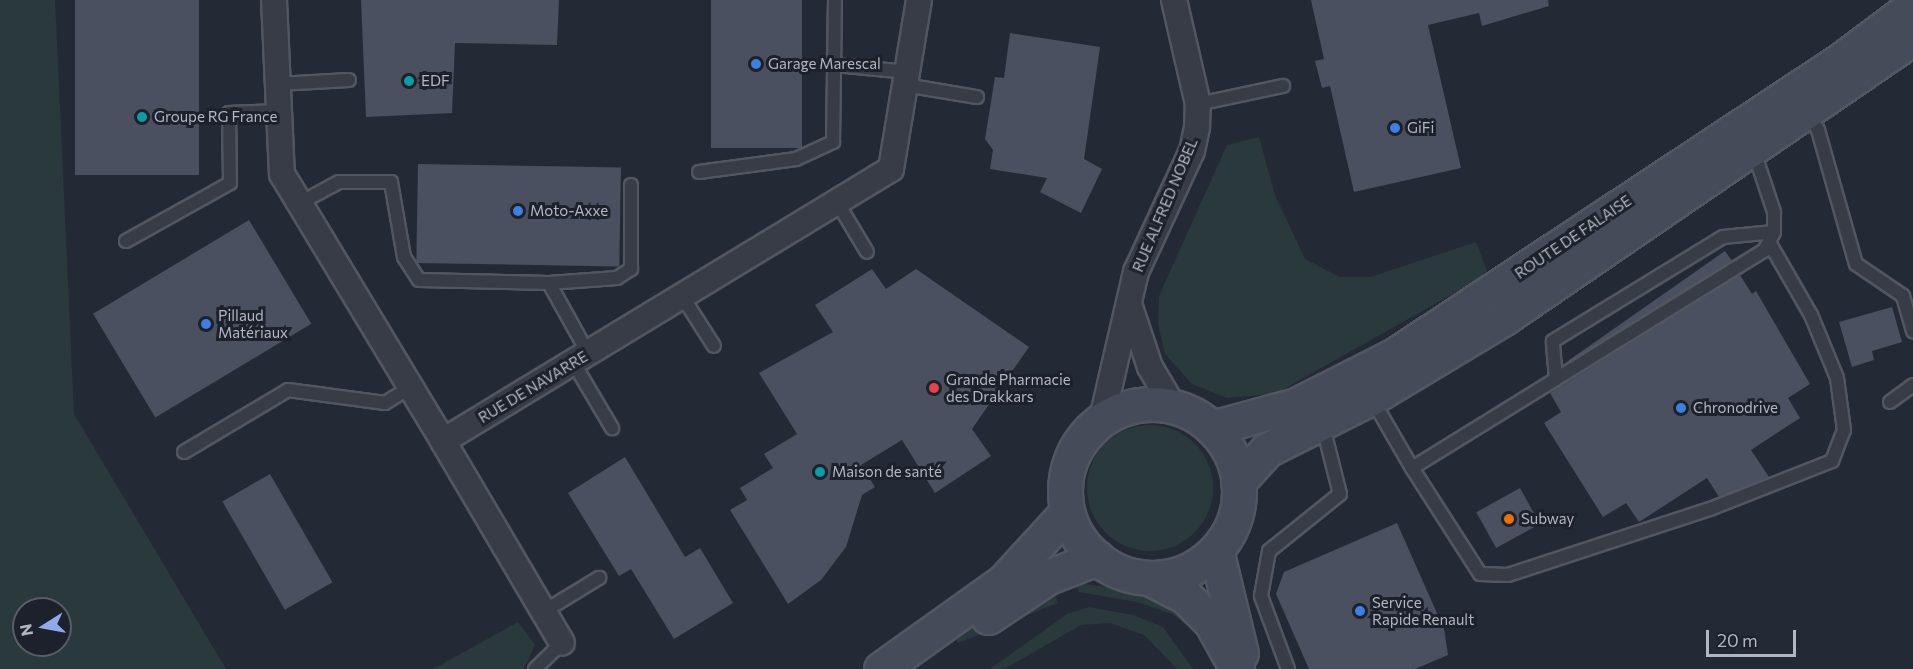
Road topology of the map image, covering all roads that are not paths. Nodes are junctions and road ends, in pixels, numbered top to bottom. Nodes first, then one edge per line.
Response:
1 (274, 0) edge
2 (835, 0) edge
3 (920, 0) edge
4 (1174, 0) edge
5 (1913, 6) edge
6 (1913, 38) edge
7 (836, 65) junction
8 (907, 79) junction
9 (349, 80) dead end
10 (278, 84) junction
11 (1283, 86) dead end
12 (977, 97) dead end
13 (1198, 104) junction
14 (279, 111) junction
15 (1808, 111) junction
16 (1752, 148) junction
17 (699, 172) dead end
18 (631, 185) dead end
19 (837, 202) junction
20 (300, 203) junction
21 (1772, 237) junction
22 (126, 242) dead end
23 (867, 252) dead end
24 (549, 283) junction
25 (682, 296) junction
26 (1130, 305) junction
27 (1913, 332) edge
28 (714, 346) dead end
29 (580, 358) junction
30 (1556, 379) junction
31 (1913, 385) edge
32 (411, 387) junction
33 (1371, 398) junction
34 (1890, 402) dead end
35 (1173, 406) junction
36 (1102, 419) junction
37 (1322, 422) junction
38 (612, 428) dead end
39 (1212, 428) junction
40 (443, 441) junction
41 (184, 452) dead end
42 (1412, 468) junction
43 (1238, 482) junction
44 (1067, 512) junction
45 (1216, 550) junction
46 (1096, 558) junction
47 (599, 578) dead end
48 (1149, 578) junction
49 (543, 612) junction
50 (562, 643) joint
51 (535, 669) edge
52 (881, 669) edge
53 (915, 669) edge
54 (1237, 669) edge
55 (1245, 669) edge
56 (1288, 669) edge

1 - 10 street
2 - 7 lane
3 - 8 street, RUE DE NAVARRE
4 - 13 street, RUE ALFRED NOBEL
5 - 39 main road, ROUTE DE FALAISE
6 - 15 main road, ROUTE DE FALAISE
7 - 8 lane
7 - 17 lane
8 - 12 lane
8 - 19 street, RUE DE NAVARRE
9 - 10 lane
10 - 14 street
11 - 13 lane
13 - 26 street, RUE ALFRED NOBEL
14 - 20 street
14 - 22 lane
15 - 16 main road, ROUTE DE FALAISE
15 - 27 lane
16 - 21 lane
16 - 33 main road, ROUTE DE FALAISE
18 - 24 lane
19 - 23 lane
19 - 25 street, RUE DE NAVARRE
20 - 24 lane
20 - 32 street
21 - 30 lane
21 - 30 lane
21 - 42 lane
24 - 29 lane
25 - 28 lane
25 - 29 street, RUE DE NAVARRE
26 - 35 street
26 - 36 street, RUE ALFRED NOBEL
29 - 38 lane
29 - 40 street, RUE DE NAVARRE
30 - 42 lane
31 - 34 lane
32 - 40 street
32 - 41 lane
33 - 37 main road, ROUTE DE FALAISE
33 - 42 lane
35 - 36 main road
35 - 39 main road
36 - 44 main road
37 - 43 main road, ROUTE DE FALAISE
37 - 56 lane
39 - 43 main road
40 - 49 street
43 - 45 main road
44 - 46 main road
44 - 52 main road
45 - 48 main road
45 - 55 main road
46 - 48 main road
46 - 53 main road
47 - 49 lane
48 - 54 main road
49 - 50 street
50 - 51 lane

